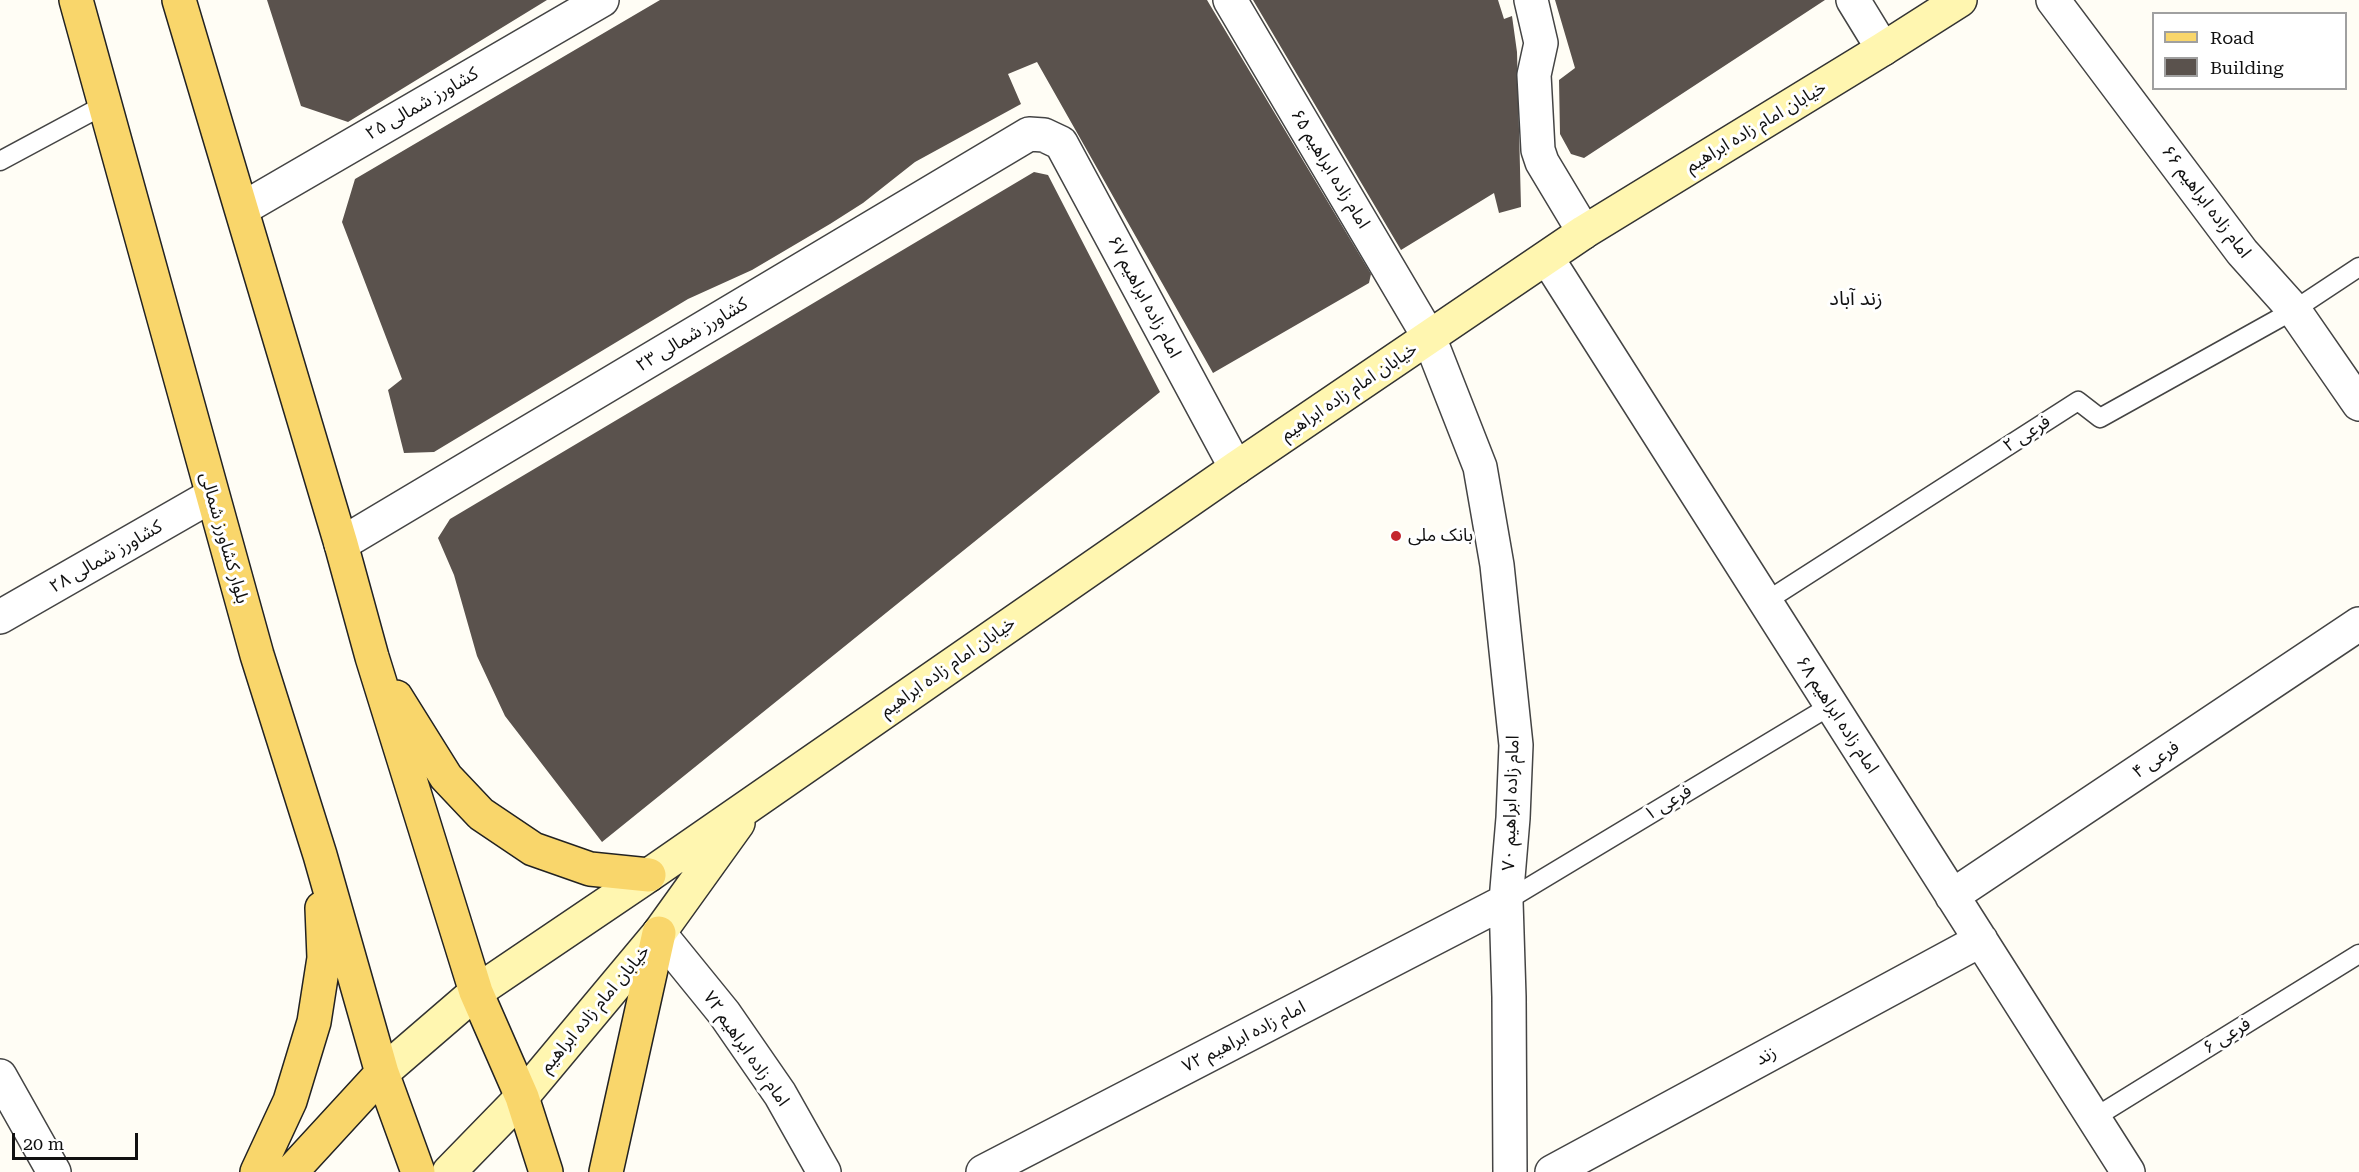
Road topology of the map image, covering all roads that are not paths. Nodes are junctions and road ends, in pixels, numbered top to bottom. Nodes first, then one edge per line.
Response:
1 (76, 0) edge
2 (179, 0) edge
3 (602, 0) edge
4 (1230, 0) edge
5 (1530, 0) edge
6 (1853, 0) edge
7 (1960, 0) edge
8 (2053, 0) edge
9 (1883, 49) junction
10 (106, 104) junction
11 (1044, 135) joint
12 (0, 161) edge
13 (242, 209) junction
14 (1584, 232) junction
15 (1547, 258) junction
16 (2359, 267) edge
17 (2294, 310) junction
18 (1429, 337) junction
19 (2359, 404) edge
20 (1236, 468) junction
21 (211, 496) junction
22 (341, 544) junction
23 (1765, 602) junction
24 (0, 617) edge
25 (2359, 624) edge
26 (372, 657) junction
27 (1830, 706) junction
28 (752, 804) junction
29 (320, 855) junction
30 (649, 875) junction
31 (1952, 896) junction
32 (1506, 901) junction
33 (659, 933) junction
34 (1981, 940) junction
35 (2359, 954) edge
36 (476, 992) junction
37 (382, 1073) junction
38 (0, 1076) edge
39 (522, 1097) junction
40 (2094, 1118) junction
41 (54, 1172) edge
42 (257, 1172) edge
43 (291, 1172) edge
44 (418, 1172) edge
45 (449, 1172) edge
46 (546, 1172) edge
47 (606, 1172) edge
48 (824, 1172) edge
49 (983, 1172) edge
50 (1510, 1172) edge
51 (1552, 1172) edge
52 (2128, 1172) edge

1 - 10 main road, بلوار کشاورز شمالی
2 - 13 main road
3 - 13 street, کشاورز شمالی ۲۵
4 - 18 street, امام زاده ابراهیم ۶۵
5 - 14 street
6 - 9 street
7 - 9 main road, خیابان امام زاده ابراهیم
8 - 17 street, امام زاده ابراهیم ۶۶
9 - 14 main road, خیابان امام زاده ابراهیم
10 - 12 lane
10 - 21 main road, بلوار کشاورز شمالی
11 - 20 street, امام زاده ابراهیم ۶۷
11 - 22 street, کشاورز شمالی ۲۳
13 - 22 main road
14 - 15 main road, خیابان امام زاده ابراهیم
15 - 18 main road, خیابان امام زاده ابراهیم
15 - 23 street, امام زاده ابراهیم ۶۸
16 - 17 lane
17 - 19 street, امام زاده ابراهیم ۶۶
17 - 23 lane, فرعی ۲
18 - 20 main road, خیابان امام زاده ابراهیم
18 - 32 street, امام زاده ابراهیم ۷۰
20 - 28 main road, خیابان امام زاده ابراهیم
21 - 24 street, کشاورز شمالی ۲۸
21 - 29 main road, بلوار کشاورز شمالی
22 - 26 main road
23 - 27 street, امام زاده ابراهیم ۶۸
25 - 31 street, فرعی ۴
26 - 30 main road
26 - 36 main road
27 - 31 street, امام زاده ابراهیم ۶۸
27 - 32 lane, فرعی ۱
28 - 30 main road, خیابان امام زاده ابراهیم
28 - 33 main road, خیابان امام زاده ابراهیم
29 - 37 main road, بلوار کشاورز شمالی
29 - 42 main road
30 - 36 main road, خیابان امام زاده ابراهیم
31 - 34 street, امام زاده ابراهیم ۶۸
32 - 49 street, امام زاده ابراهیم ۷۲
32 - 50 street, امام زاده ابراهیم ۷۰
33 - 39 main road, خیابان امام زاده ابراهیم
33 - 47 main road
33 - 48 street, امام زاده ابراهیم ۷۲
34 - 40 street, امام زاده ابراهیم ۶۸
34 - 51 street, زند
35 - 40 lane, فرعی ۶
36 - 37 main road, خیابان امام زاده ابراهیم
36 - 39 main road
37 - 43 main road
37 - 44 main road, بلوار کشاورز شمالی
38 - 41 street
39 - 45 main road, خیابان امام زاده ابراهیم
39 - 46 main road
40 - 52 street, امام زاده ابراهیم ۶۸

